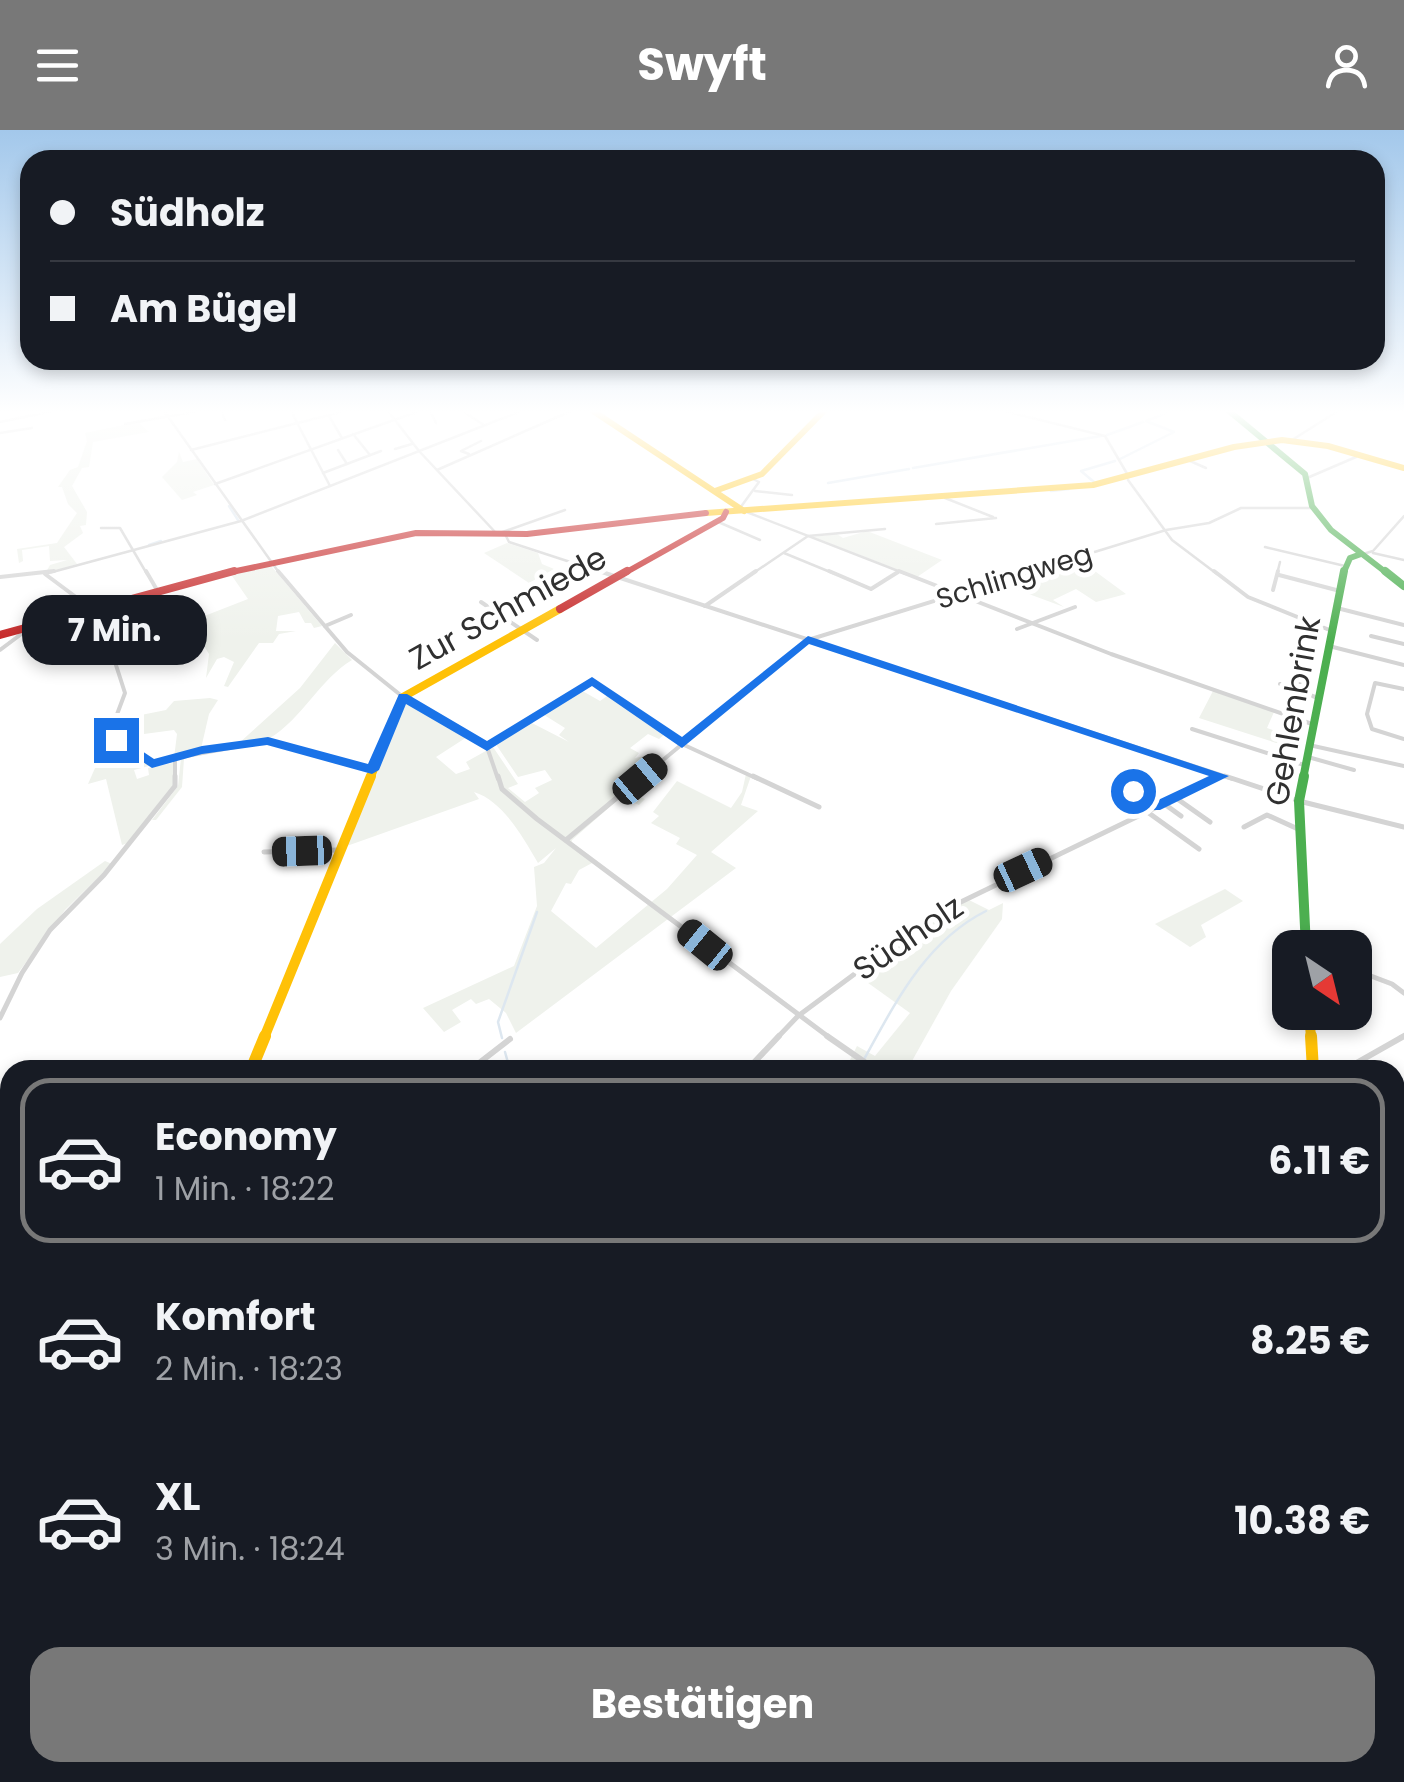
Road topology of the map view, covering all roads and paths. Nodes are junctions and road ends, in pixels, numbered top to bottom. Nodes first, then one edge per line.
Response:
1 (218, 488) edge
2 (325, 488) edge
3 (454, 488) edge
4 (711, 488) edge
5 (734, 488) edge
6 (752, 488) edge
7 (766, 488) edge
8 (1041, 488) edge
9 (1136, 488) edge
10 (1309, 488) edge
11 (715, 491) junction
12 (792, 495) dead end
13 (944, 498) junction
14 (1314, 508) junction
15 (742, 509) junction
16 (564, 510) dead end
17 (726, 512) junction
18 (1404, 516) edge
19 (241, 521) junction
20 (716, 521) junction
21 (936, 524) dead end
22 (101, 528) dead end
23 (885, 528) dead end
24 (1166, 530) junction
25 (501, 534) junction
26 (808, 536) junction
27 (760, 540) dead end
28 (1265, 547) dead end
29 (134, 548) junction
30 (784, 553) junction
31 (1366, 553) junction
32 (1404, 560) edge
33 (1280, 562) dead end
34 (270, 563) junction
35 (1346, 566) junction
36 (899, 572) junction
37 (1306, 572) dead end
38 (45, 574) junction
39 (1278, 575) junction
40 (0, 576) edge
41 (615, 577) junction
42 (1304, 582) junction
43 (1404, 586) edge
44 (157, 590) junction
45 (1273, 590) dead end
46 (1303, 591) dead end
47 (1340, 591) junction
48 (955, 594) junction
49 (481, 602) dead end
50 (704, 606) junction
51 (1075, 607) dead end
52 (1336, 608) junction
53 (92, 609) junction
54 (350, 615) dead end
55 (1031, 624) junction
56 (1404, 625) edge
57 (324, 626) junction
58 (522, 629) junction
59 (1017, 629) dead end
60 (21, 631) junction
61 (1332, 631) junction
62 (0, 635) edge
63 (1371, 636) dead end
64 (537, 640) dead end
65 (808, 640) junction
66 (1404, 644) edge
67 (1329, 646) junction
68 (0, 650) edge
69 (1404, 665) edge
70 (1301, 678) dead end
71 (1280, 684) dead end
72 (1404, 689) edge
73 (1298, 694) junction
74 (403, 697) junction
75 (1318, 698) junction
76 (1312, 724) junction
77 (1192, 728) dead end
78 (1404, 739) edge
79 (682, 744) junction
80 (487, 747) junction
81 (1306, 755) junction
82 (176, 759) junction
83 (1404, 766) edge
84 (372, 770) junction
85 (1354, 770) dead end
86 (1222, 776) junction
87 (1133, 791) dead end
88 (1175, 798) junction
89 (1299, 801) junction
90 (1163, 803) junction
91 (819, 807) dead end
92 (1155, 807) junction
93 (1146, 812) junction
94 (1181, 816) dead end
95 (1210, 822) dead end
96 (1244, 827) dead end
97 (1404, 827) edge
98 (1298, 830) junction
99 (566, 840) junction
100 (1199, 849) dead end
101 (339, 850) junction
102 (264, 852) dead end
103 (1305, 930) edge
104 (1372, 976) edge
105 (1404, 993) edge
106 (798, 1016) junction
107 (0, 1018) edge
108 (1310, 1030) edge
109 (1404, 1036) edge
110 (510, 1040) dead end
111 (254, 1060) edge
112 (483, 1060) edge
113 (756, 1060) edge
114 (862, 1060) edge
115 (1311, 1060) edge
116 (1362, 1060) edge

1 - 19 street
2 - 19 street
3 - 25 street
4 - 11 street
5 - 11 street
6 - 15 street
7 - 12 street
8 - 13 street
9 - 24 street
10 - 14 street
11 - 15 street
13 - 15 street
13 - 21 street
14 - 24 street, Schlingweg
14 - 31 street
15 - 17 street
15 - 26 street
16 - 25 street
17 - 20 street, Zur Schmiede
17 - 25 street
18 - 31 street
19 - 29 street
19 - 34 street
20 - 27 street
20 - 41 street, Zur Schmiede
22 - 29 street
23 - 26 street
24 - 48 street, Schlingweg
24 - 61 street
25 - 34 street
25 - 41 street
26 - 30 street
26 - 36 street
28 - 35 street
29 - 38 street
29 - 44 street
30 - 36 street
30 - 50 street
31 - 32 street
31 - 35 street
31 - 43 street
33 - 39 street
34 - 44 street
34 - 57 street
35 - 47 street, Gehlenbrink
36 - 48 street
37 - 42 street
38 - 40 street
38 - 53 street
39 - 42 street
39 - 45 street
41 - 50 street
41 - 58 street, Zur Schmiede
42 - 46 street
42 - 47 street
44 - 53 street
47 - 52 street, Gehlenbrink
48 - 55 street
48 - 65 street, Schlingweg
49 - 58 street
50 - 65 street
51 - 55 street
52 - 56 street
52 - 61 street, Gehlenbrink
53 - 60 street
54 - 57 street
55 - 59 street
55 - 76 street
57 - 74 street
58 - 64 street
58 - 74 street, Zur Schmiede
60 - 62 street
60 - 68 street
60 - 82 street
61 - 67 street, Gehlenbrink
63 - 66 street
65 - 79 street
65 - 86 street
67 - 69 street
67 - 75 street, Gehlenbrink
70 - 73 street
71 - 73 street
72 - 78 street
73 - 75 street
74 - 80 street
74 - 84 street, Zur Schmiede
75 - 76 street, Gehlenbrink
76 - 81 street, Gehlenbrink
77 - 81 street
79 - 80 street
79 - 91 street
79 - 99 street
80 - 99 street
81 - 83 street
81 - 85 street
81 - 89 street, Gehlenbrink
82 - 84 street
82 - 107 street
84 - 101 street, Zur Schmiede
86 - 88 street, Südholz
86 - 89 street
87 - 92 street
88 - 90 street, Südholz
88 - 95 street
89 - 97 street
89 - 98 street, Gehlenbrink
90 - 92 street, Südholz
90 - 94 street
92 - 93 street, Südholz
93 - 100 street
93 - 106 street, Südholz
96 - 98 street
98 - 103 street, Gehlenbrink
99 - 106 street
101 - 102 street
101 - 111 street, Zur Schmiede
104 - 105 street
106 - 113 street, Südholz
106 - 114 street
108 - 115 street
109 - 116 street
110 - 112 street

